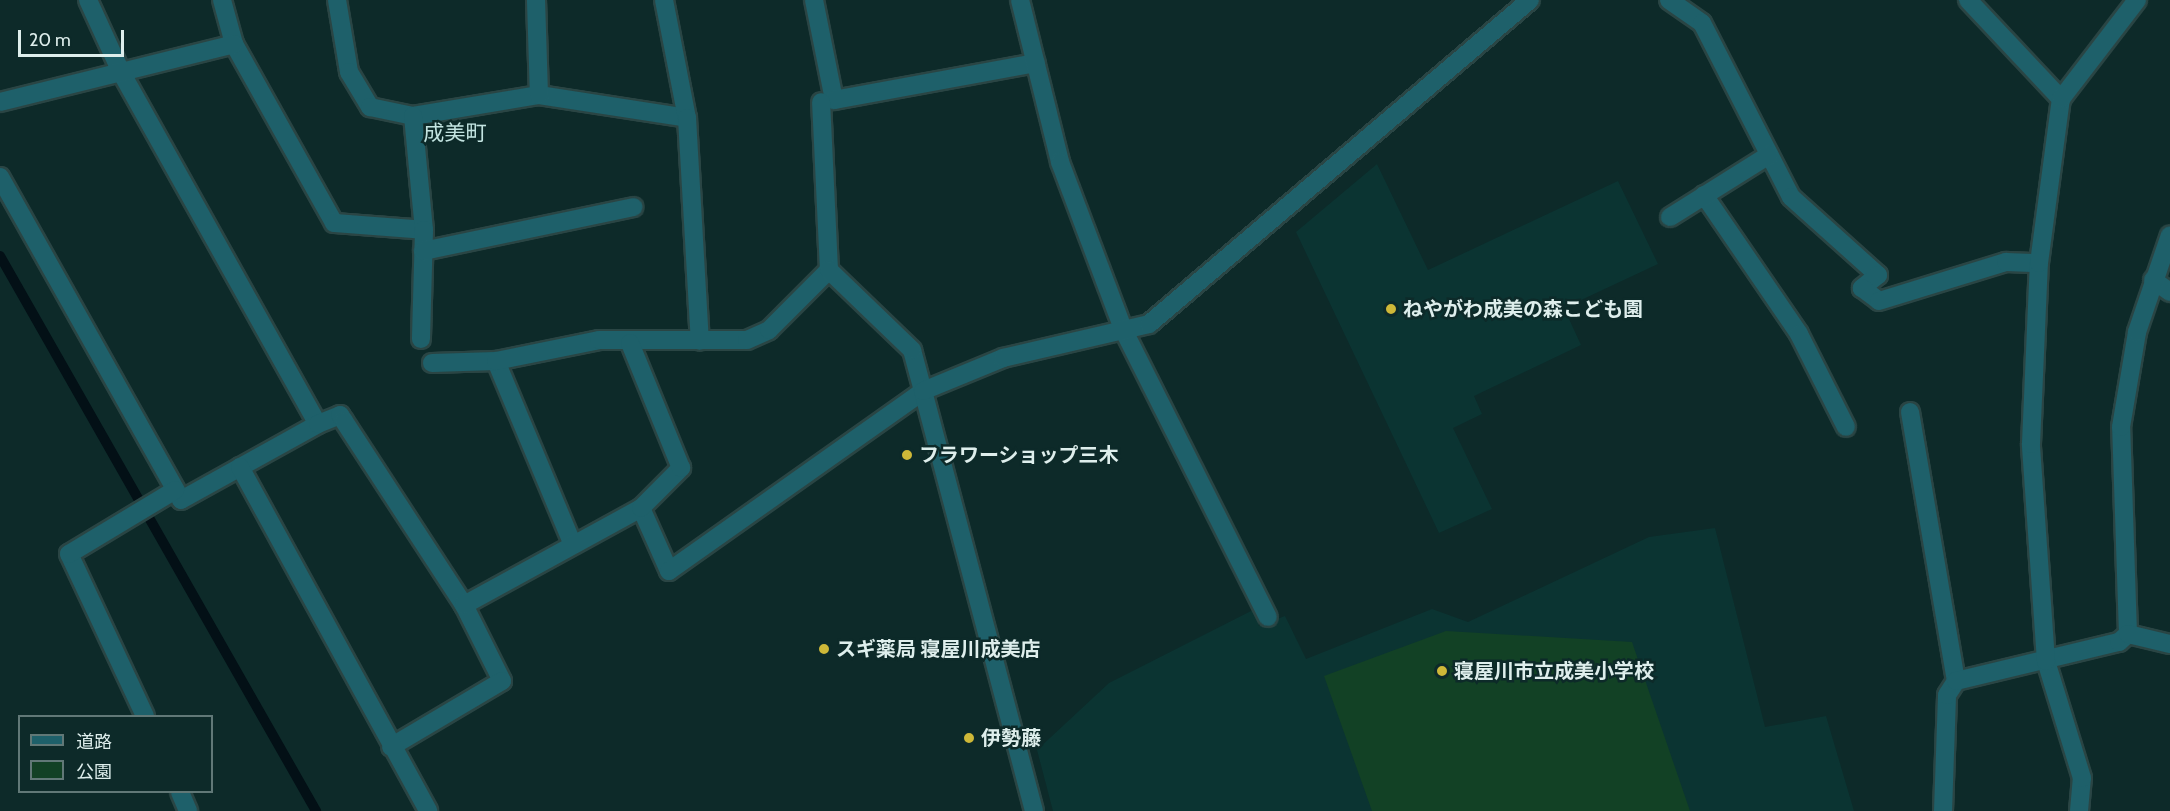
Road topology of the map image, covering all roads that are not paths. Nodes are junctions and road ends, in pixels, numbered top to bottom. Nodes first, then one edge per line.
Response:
1 (88, 0) edge
2 (222, 0) edge
3 (338, 0) edge
4 (536, 0) edge
5 (664, 0) edge
6 (814, 0) edge
7 (1020, 0) edge
8 (1530, 0) edge
9 (1669, 0) edge
10 (1968, 0) edge
11 (2138, 0) edge
12 (234, 44) junction
13 (1036, 63) junction
14 (121, 72) junction
15 (539, 95) junction
16 (2061, 99) junction
17 (0, 102) edge
18 (821, 102) dead end
19 (413, 116) junction
20 (687, 118) junction
21 (1769, 154) junction
22 (0, 177) edge
23 (1704, 195) junction
24 (633, 207) dead end
25 (1670, 217) dead end
26 (423, 230) junction
27 (2170, 236) edge
28 (423, 251) junction
29 (2039, 263) junction
30 (829, 270) junction
31 (2154, 280) junction
32 (2170, 292) edge
33 (1124, 331) junction
34 (421, 339) dead end
35 (700, 341) junction
36 (630, 343) junction
37 (496, 361) junction
38 (432, 363) dead end
39 (923, 391) junction
40 (1910, 412) dead end
41 (318, 424) junction
42 (1846, 427) dead end
43 (240, 467) junction
44 (172, 492) junction
45 (641, 508) junction
46 (573, 545) junction
47 (464, 605) junction
48 (1268, 617) dead end
49 (2128, 634) junction
50 (2170, 644) edge
51 (2046, 661) junction
52 (1956, 681) junction
53 (144, 715) edge
54 (391, 747) junction
55 (180, 793) edge
56 (188, 811) edge
57 (428, 811) edge
58 (1034, 811) edge
59 (1942, 811) edge
60 (2079, 811) edge

1 - 14 street
2 - 12 street
3 - 19 street
4 - 15 street
5 - 20 street
6 - 13 street
7 - 13 street
8 - 33 street
9 - 21 street
10 - 16 street
11 - 16 street
12 - 14 street
12 - 26 street
13 - 33 street
14 - 17 street
14 - 41 street
15 - 19 street
15 - 20 street
16 - 29 street
18 - 30 street
19 - 26 street
20 - 35 street
21 - 23 street
21 - 29 street
22 - 44 street
23 - 25 street
23 - 42 street
24 - 28 street
26 - 28 street
27 - 31 street
28 - 34 street
29 - 51 street
30 - 35 street
30 - 39 street
31 - 32 street
31 - 49 street
33 - 39 street
33 - 48 street
35 - 36 street
36 - 37 street
36 - 45 street
37 - 38 street
37 - 46 street
39 - 45 street
39 - 58 street
40 - 52 street
41 - 43 street
41 - 47 street
43 - 44 street
43 - 54 street
44 - 53 street
45 - 46 street
46 - 47 street
47 - 54 street
49 - 50 street
49 - 51 street
51 - 52 street
51 - 60 street
52 - 59 street
54 - 57 street
55 - 56 street

